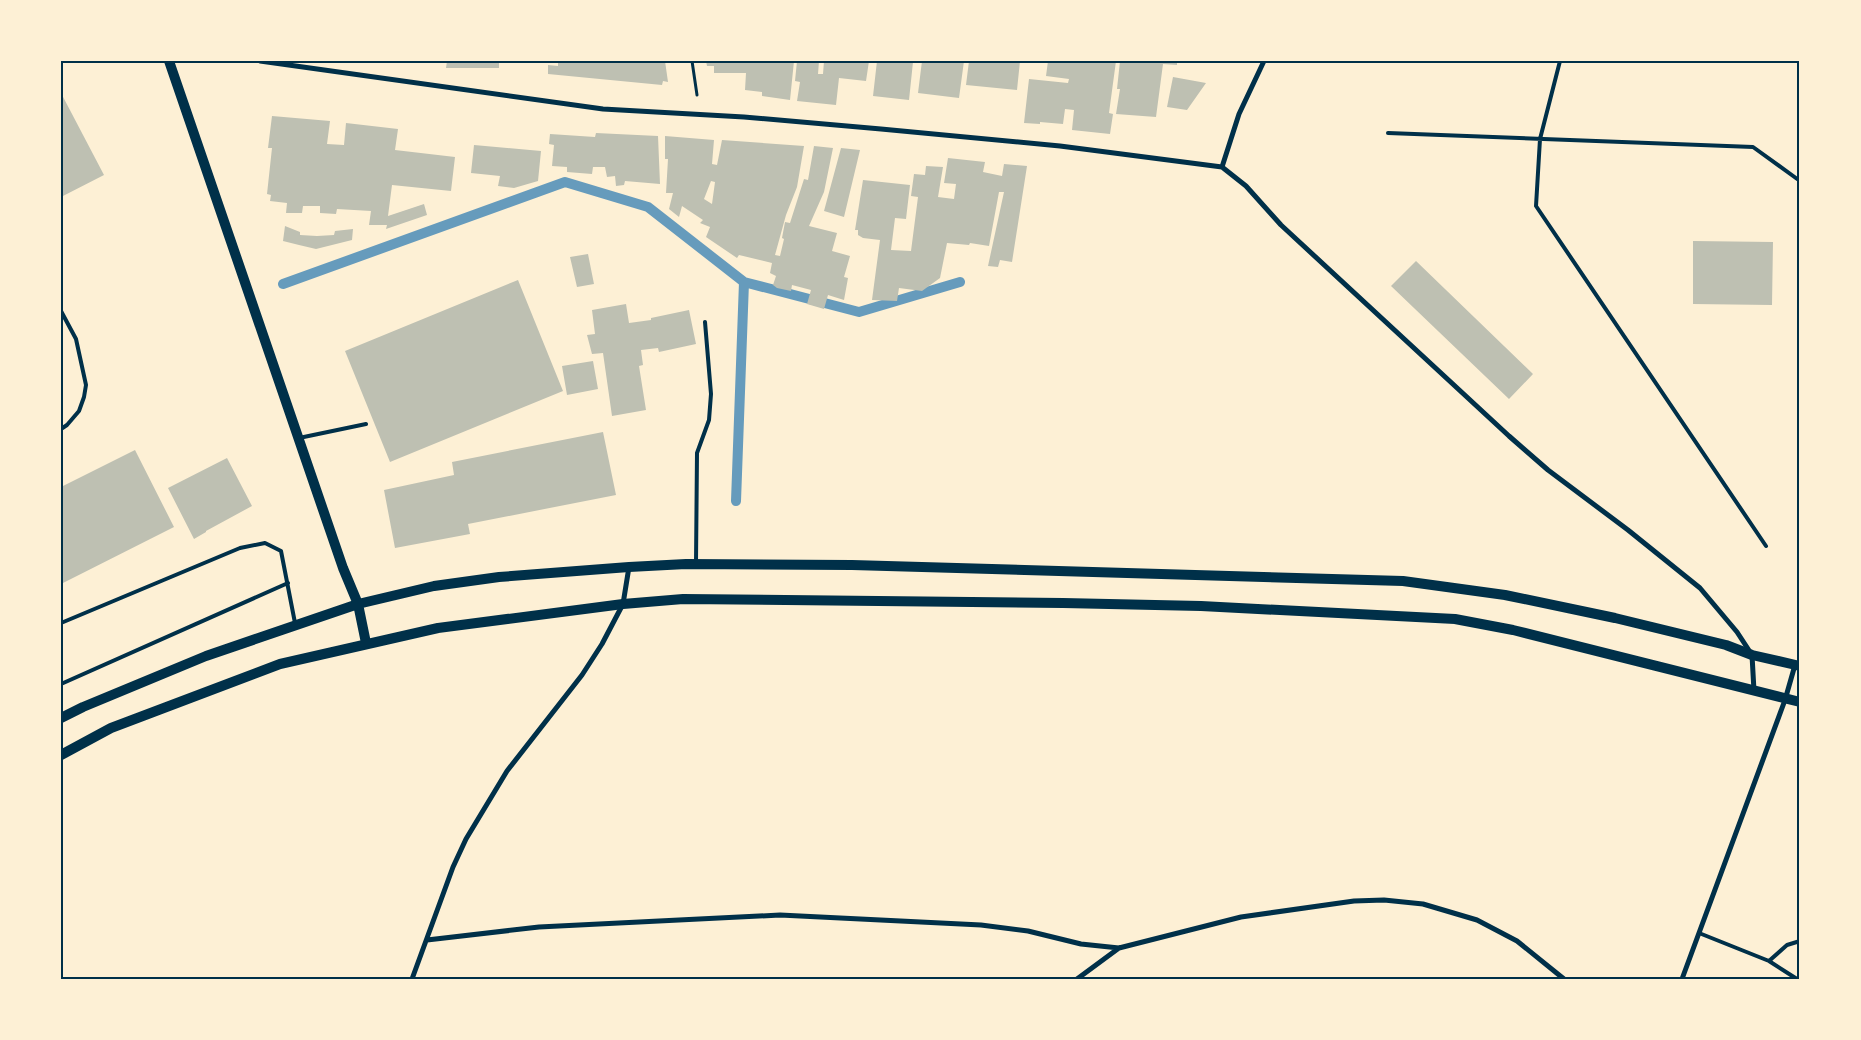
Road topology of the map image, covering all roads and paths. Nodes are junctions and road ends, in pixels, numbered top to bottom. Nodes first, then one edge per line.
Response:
1 (169, 61) edge
2 (260, 61) edge
3 (692, 61) edge
4 (1264, 61) edge
5 (1560, 61) edge
6 (700, 115) junction
7 (1388, 133) dead end
8 (1540, 139) junction
9 (1222, 167) junction
10 (1800, 180) edge
11 (61, 311) edge
12 (705, 322) dead end
13 (366, 424) dead end
14 (61, 429) edge
15 (299, 438) junction
16 (1766, 546) dead end
17 (696, 564) junction
18 (629, 567) junction
19 (288, 583) junction
20 (358, 604) junction
21 (623, 604) junction
22 (61, 623) edge
23 (296, 624) junction
24 (366, 643) junction
25 (1752, 654) junction
26 (1798, 666) edge
27 (61, 684) edge
28 (1754, 692) junction
29 (1785, 700) junction
30 (1800, 702) edge
31 (61, 718) edge
32 (61, 755) edge
33 (1699, 933) junction
34 (427, 940) junction
35 (1800, 941) edge
36 (1118, 948) junction
37 (1769, 961) junction
38 (412, 979) edge
39 (1077, 979) edge
40 (1564, 979) edge
41 (1682, 979) edge
42 (1797, 979) edge

1 - 15 main road
2 - 6 street
3 - 6 path
4 - 9 street
5 - 8 lane
6 - 9 street
7 - 8 lane
8 - 10 lane
8 - 16 lane
9 - 25 street
11 - 14 lane
12 - 17 lane
13 - 15 lane
15 - 20 main road
17 - 18 main road
17 - 25 main road
18 - 20 main road
18 - 21 street
19 - 22 lane
19 - 23 lane
19 - 27 lane
20 - 23 main road
20 - 24 main road
21 - 24 main road
21 - 28 main road
21 - 34 street
23 - 31 main road
24 - 32 main road
25 - 26 main road
25 - 28 street
26 - 29 street
28 - 29 main road
29 - 30 main road
29 - 33 street
33 - 37 lane
33 - 41 street
34 - 36 street
34 - 38 street
35 - 37 lane
36 - 39 street
36 - 40 street
37 - 42 lane

